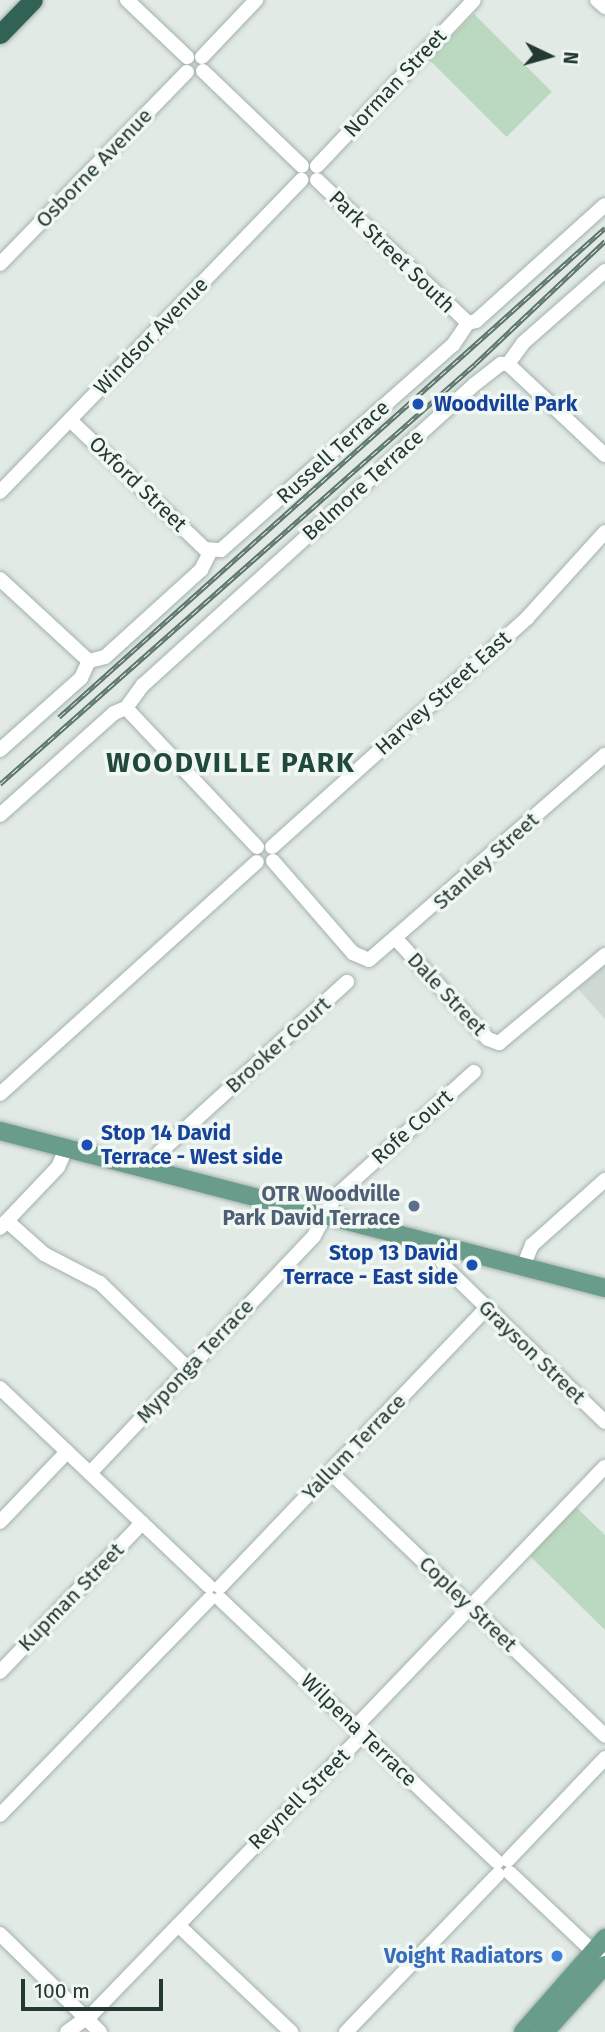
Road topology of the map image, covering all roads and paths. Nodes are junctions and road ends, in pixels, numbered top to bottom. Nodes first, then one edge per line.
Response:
1 (33, 0) edge
2 (127, 0) edge
3 (256, 0) edge
4 (474, 0) edge
5 (597, 0) edge
6 (605, 7) edge
7 (0, 34) edge
8 (187, 57) junction
9 (202, 64) junction
10 (187, 72) junction
11 (301, 173) junction
12 (317, 173) junction
13 (605, 205) edge
14 (0, 264) edge
15 (605, 271) edge
16 (468, 323) junction
17 (509, 365) junction
18 (70, 419) junction
19 (605, 455) edge
20 (0, 492) edge
21 (605, 532) edge
22 (208, 551) junction
23 (0, 579) edge
24 (89, 662) junction
25 (124, 709) junction
26 (0, 750) edge
27 (605, 755) edge
28 (0, 815) edge
29 (257, 854) junction
30 (273, 854) junction
31 (397, 940) junction
32 (605, 955) edge
33 (347, 982) dead end
34 (474, 1072) dead end
35 (0, 1094) edge
36 (0, 1131) edge
37 (67, 1147) junction
38 (154, 1170) junction
39 (605, 1180) edge
40 (325, 1215) junction
41 (4, 1224) edge
42 (444, 1247) junction
43 (523, 1267) junction
44 (605, 1288) edge
45 (487, 1308) junction
46 (187, 1368) junction
47 (0, 1388) edge
48 (605, 1422) edge
49 (67, 1452) junction
50 (605, 1467) edge
51 (330, 1472) junction
52 (90, 1473) junction
53 (0, 1522) edge
54 (142, 1523) junction
55 (215, 1593) junction
56 (470, 1607) junction
57 (0, 1672) edge
58 (360, 1730) junction
59 (605, 1736) edge
60 (605, 1758) edge
61 (0, 1815) edge
62 (503, 1867) junction
63 (178, 1925) junction
64 (0, 1934) edge
65 (602, 1954) edge
66 (86, 2019) junction
67 (67, 2032) edge
68 (100, 2032) edge
69 (291, 2032) edge
70 (346, 2032) edge
71 (523, 2032) edge
72 (545, 2032) edge

1 - 7 highway
2 - 8 street
3 - 9 street
4 - 12 street, Norman Street
5 - 6 street
8 - 9 street
8 - 10 street
9 - 10 street
9 - 11 street
10 - 14 street, Osborne Avenue
11 - 12 street
11 - 18 street, Windsor Avenue
12 - 16 street, Park Street South
13 - 16 street, Russell Terrace
15 - 17 street, Belmore Terrace
16 - 22 street, Russell Terrace
17 - 19 street
17 - 25 street, Belmore Terrace
18 - 20 street, Windsor Avenue
18 - 22 street, Oxford Street
21 - 30 street, Harvey Street East
22 - 24 street, Russell Terrace
23 - 24 street
24 - 26 street, Russell Terrace
25 - 28 street, Belmore Terrace
25 - 29 street
27 - 31 street, Stanley Street
29 - 30 street
29 - 35 street
30 - 31 street, Stanley Street
31 - 32 street, Dale Street
33 - 38 street, Brooker Court
34 - 40 street, Rofe Court
36 - 37 main road
37 - 38 main road
37 - 41 street
38 - 40 main road
39 - 43 street
40 - 42 main road
40 - 46 street, Myponga Terrace
41 - 46 street
42 - 43 main road
42 - 45 street, Grayson Street
43 - 44 main road
45 - 48 street, Grayson Street
45 - 51 street, Yallum Terrace
46 - 52 street, Myponga Terrace
47 - 49 street, Wilpena Terrace
49 - 52 street, Wilpena Terrace
49 - 53 street
50 - 56 street, Reynell Street
51 - 55 street, Yallum Terrace
51 - 56 street, Copley Street
52 - 54 street, Wilpena Terrace
54 - 55 street, Wilpena Terrace
54 - 57 street, Kupman Street
55 - 58 street, Wilpena Terrace
55 - 61 street, Yallum Terrace
56 - 58 street, Reynell Street
56 - 59 street, Copley Street
58 - 62 street, Wilpena Terrace
58 - 63 street, Reynell Street
60 - 62 street
62 - 65 street, Wilpena Terrace
62 - 70 street
63 - 66 street, Reynell Street
63 - 69 street
64 - 66 street
65 - 71 main road
65 - 72 main road
66 - 67 street, Reynell Street
66 - 68 street

